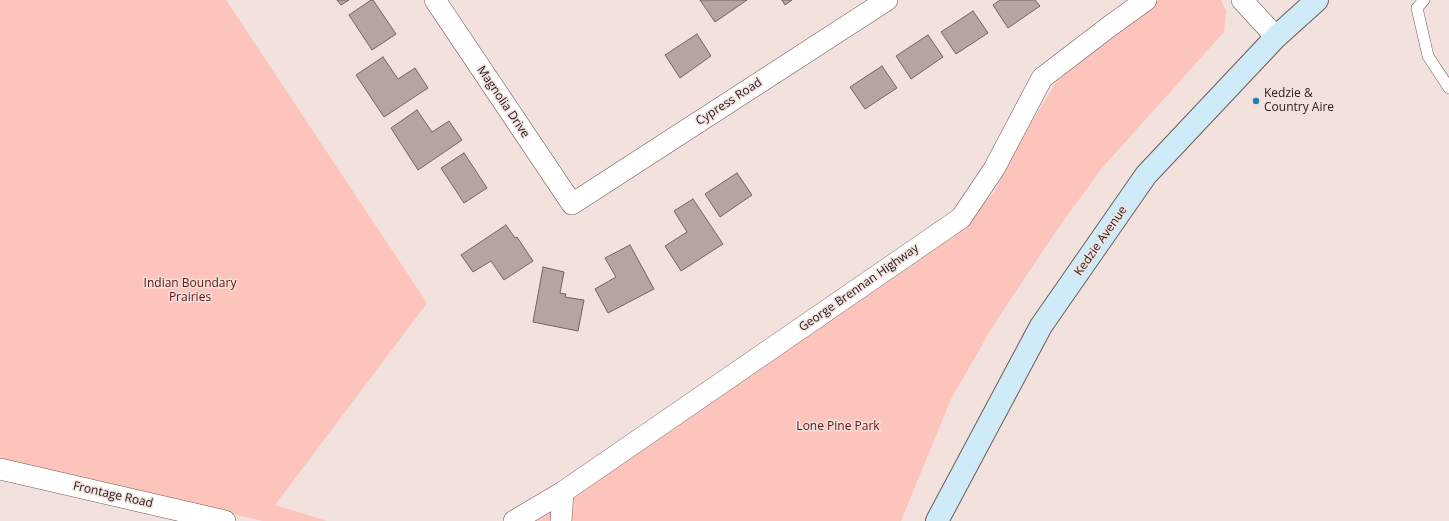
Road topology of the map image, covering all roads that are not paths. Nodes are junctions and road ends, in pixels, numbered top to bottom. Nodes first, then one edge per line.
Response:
1 (435, 0) edge
2 (887, 0) edge
3 (1146, 0) edge
4 (1242, 0) edge
5 (1317, 0) edge
6 (1424, 0) edge
7 (1276, 37) junction
8 (1449, 88) edge
9 (572, 204) joint
10 (0, 470) edge
11 (563, 492) junction
12 (225, 521) edge
13 (514, 521) edge
14 (561, 521) edge
15 (937, 521) edge

1 - 9 street, Magnolia Drive
2 - 9 street, Cypress Road
3 - 11 street, George Brennan Highway
4 - 7 street
5 - 7 main road, Kedzie Avenue
6 - 8 lane
7 - 15 main road, Kedzie Avenue
10 - 12 street, Frontage Road
11 - 13 street, George Brennan Highway
11 - 14 street

